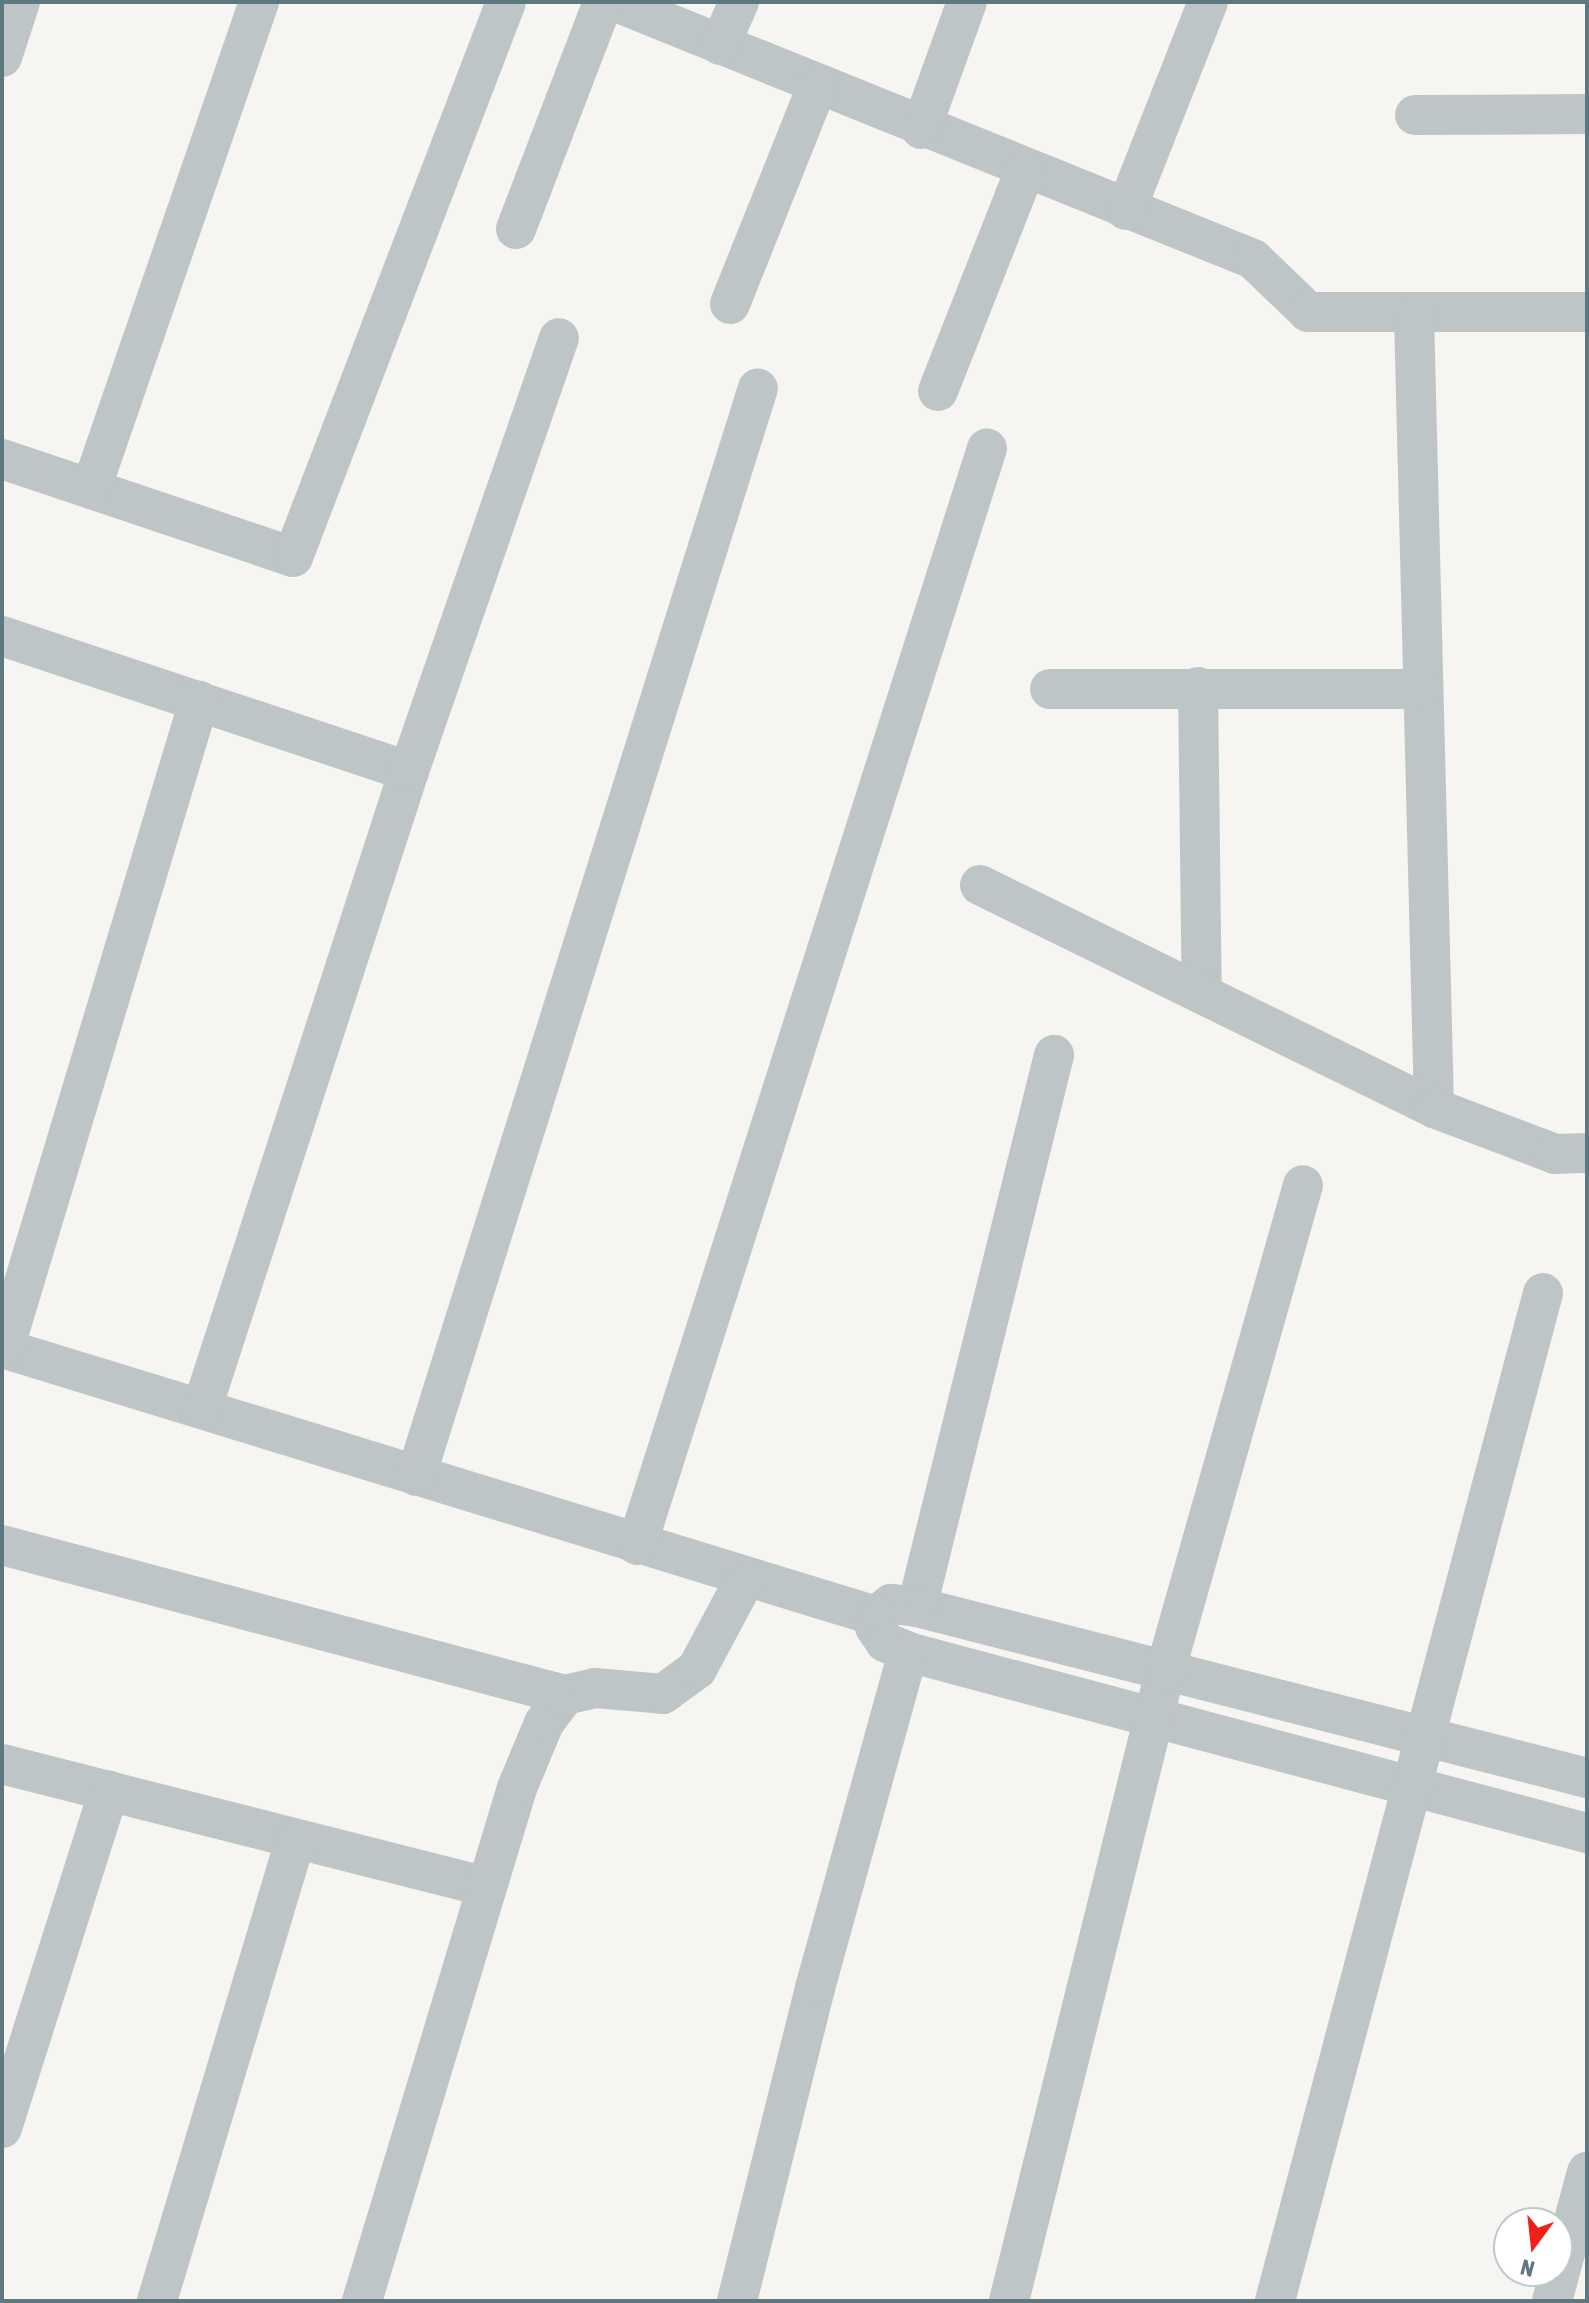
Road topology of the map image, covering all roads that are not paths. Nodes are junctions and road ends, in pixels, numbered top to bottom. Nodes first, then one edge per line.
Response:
1 (20, 2) edge
2 (259, 2) edge
3 (506, 2) edge
4 (603, 2) edge
5 (616, 2) edge
6 (739, 2) edge
7 (967, 2) edge
8 (1208, 2) edge
9 (720, 45) junction
10 (2, 57) edge
11 (817, 86) junction
12 (1587, 114) edge
13 (1415, 115) dead end
14 (921, 129) junction
15 (1025, 170) junction
16 (1126, 210) junction
17 (516, 229) dead end
18 (730, 304) dead end
19 (1587, 312) edge
20 (1414, 316) junction
21 (559, 338) dead end
22 (758, 388) dead end
23 (938, 391) dead end
24 (987, 448) dead end
25 (2, 459) edge
26 (91, 489) junction
27 (2, 636) edge
28 (1198, 687) junction
29 (1050, 689) dead end
30 (1421, 689) junction
31 (199, 701) junction
32 (409, 771) junction
33 (980, 885) dead end
34 (1202, 994) junction
35 (1054, 1055) dead end
36 (1434, 1108) junction
37 (1587, 1153) edge
38 (1303, 1185) dead end
39 (1543, 1293) dead end
40 (3, 1349) edge
41 (202, 1408) junction
42 (416, 1476) junction
43 (2, 1545) edge
44 (637, 1545) junction
45 (745, 1579) junction
46 (917, 1607) junction
47 (876, 1616) junction
48 (908, 1652) junction
49 (1165, 1672) junction
50 (565, 1695) junction
51 (1155, 1718) junction
52 (1422, 1737) junction
53 (2, 1764) edge
54 (1587, 1778) edge
55 (1412, 1786) junction
56 (109, 1791) junction
57 (1587, 1833) edge
58 (296, 1839) junction
59 (487, 1887) junction
60 (2, 2128) edge
61 (1587, 2172) edge
62 (157, 2301) edge
63 (362, 2301) edge
64 (737, 2301) edge
65 (1009, 2301) edge
66 (1275, 2301) edge
67 (1552, 2301) edge

1 - 10 street
2 - 26 street
3 - 26 street
4 - 17 street
5 - 9 street
6 - 9 street
7 - 14 street
8 - 16 street
9 - 11 street
11 - 14 street
11 - 18 street
12 - 13 street
14 - 15 street
15 - 16 street
15 - 23 street
16 - 20 street
19 - 20 street
20 - 30 street
21 - 32 street
22 - 42 street
24 - 44 street
25 - 26 street
27 - 31 street
28 - 29 street
28 - 30 street
28 - 34 street
30 - 36 street
31 - 32 street
31 - 40 street
32 - 41 street
33 - 34 street
34 - 36 street
35 - 46 street
36 - 37 street
38 - 49 street
39 - 52 street
40 - 41 street
41 - 42 street
42 - 44 street
43 - 50 street
44 - 45 street
45 - 47 street
45 - 50 street
46 - 47 street
46 - 49 street
47 - 48 street
48 - 51 street
48 - 64 street
49 - 51 street
49 - 52 street
50 - 59 street
51 - 55 street
51 - 65 street
52 - 54 street
52 - 55 street
53 - 56 street
55 - 57 street
55 - 66 street
56 - 58 street
56 - 60 street
58 - 59 street
58 - 62 street
59 - 63 street
61 - 67 street

